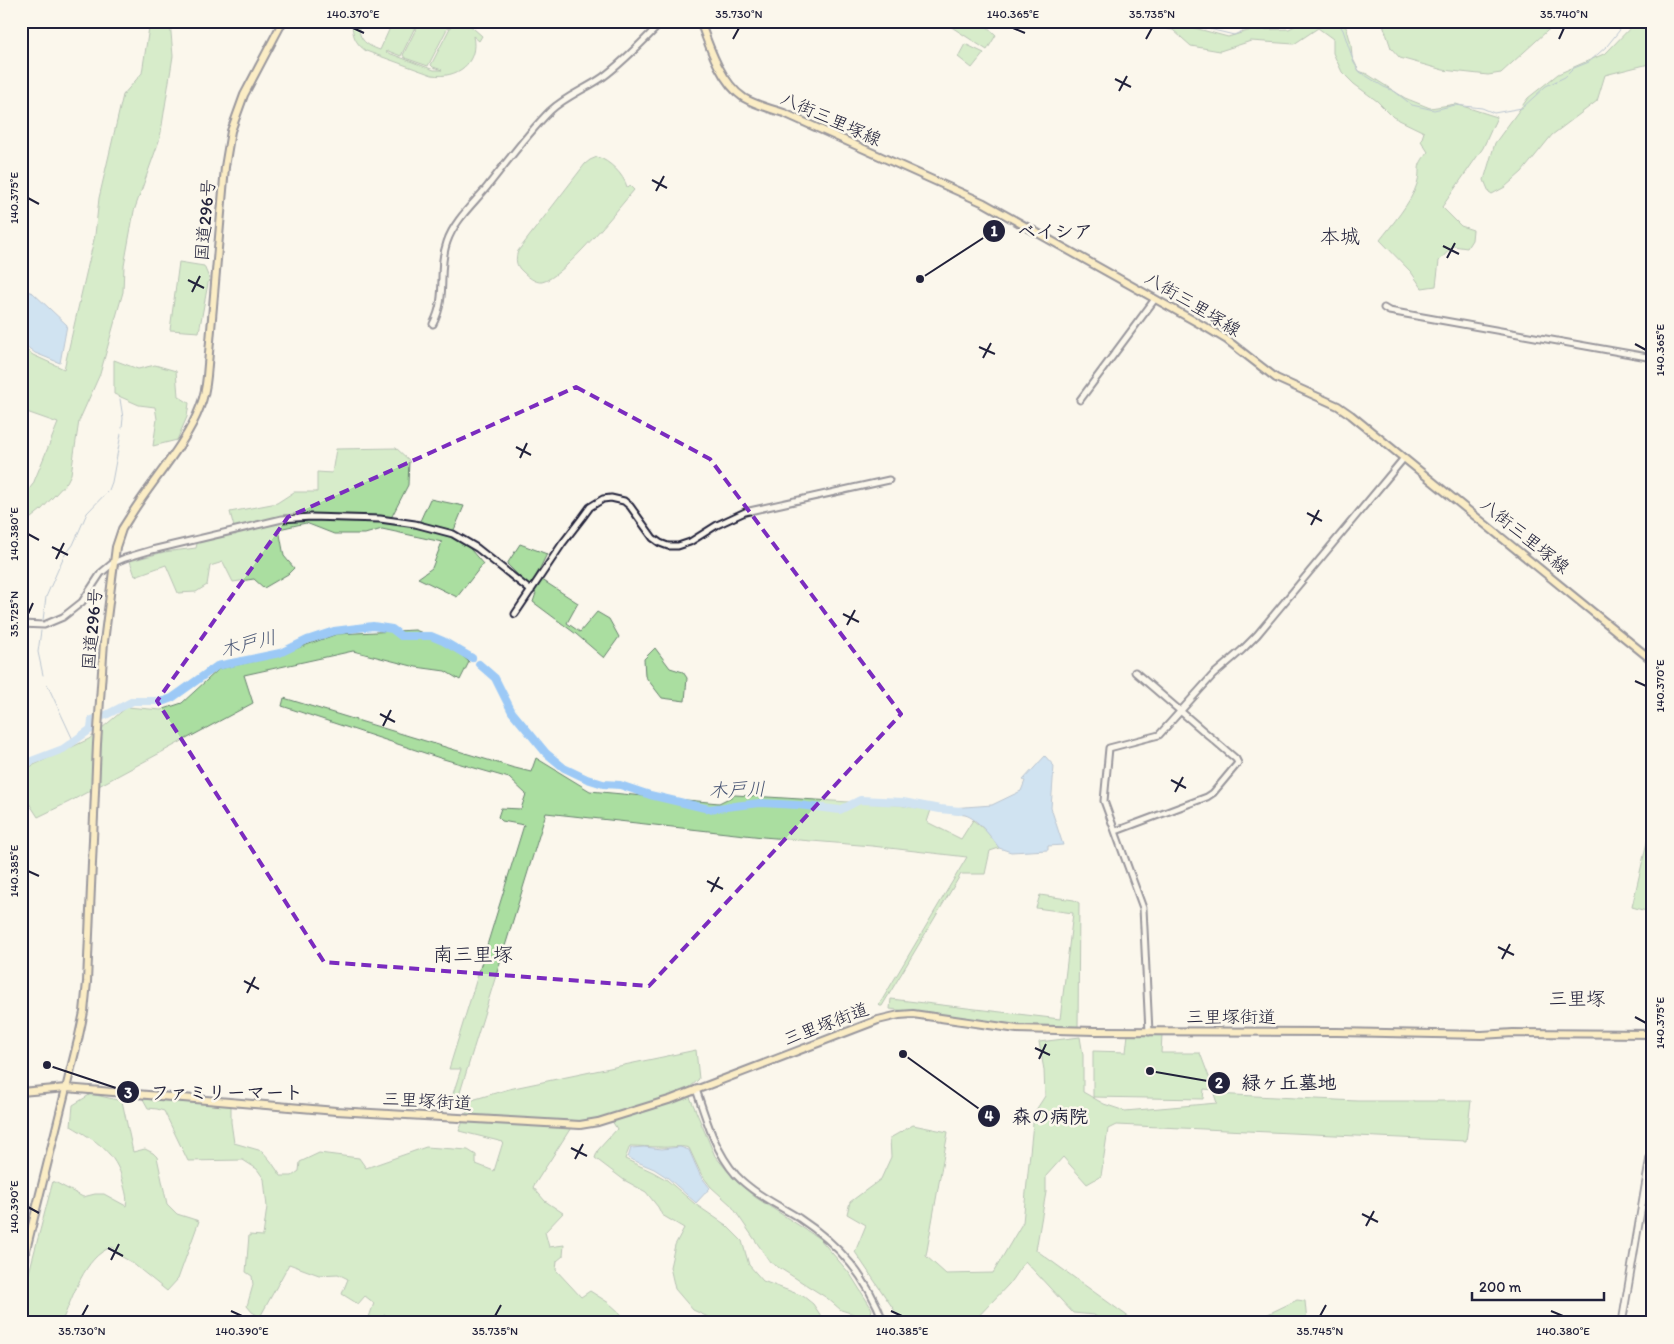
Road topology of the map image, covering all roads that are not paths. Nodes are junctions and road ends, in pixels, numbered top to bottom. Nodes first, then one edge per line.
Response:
1 (283, 21) edge
2 (663, 21) edge
3 (700, 21) edge
4 (1155, 299) junction
5 (1384, 308) dead end
6 (433, 324) dead end
7 (1653, 358) edge
8 (1080, 400) dead end
9 (1404, 458) junction
10 (889, 480) dead end
11 (113, 563) junction
12 (530, 591) junction
13 (515, 614) dead end
14 (21, 624) edge
15 (1653, 661) edge
16 (1135, 672) dead end
17 (1181, 712) junction
18 (1116, 831) junction
19 (1149, 1032) junction
20 (1653, 1034) edge
21 (66, 1088) junction
22 (696, 1089) junction
23 (21, 1092) edge
24 (1653, 1140) edge
25 (21, 1270) edge
26 (884, 1323) edge
27 (1622, 1323) edge

1 - 11 main road, 国道296号
2 - 6 street
3 - 4 main road, 八街三里塚線
4 - 8 street
4 - 9 main road, 八街三里塚線
5 - 7 street
9 - 15 main road, 八街三里塚線
9 - 17 street
10 - 12 street
11 - 12 street
11 - 14 street
11 - 21 main road, 国道296号
12 - 13 street
16 - 17 street
17 - 18 street
17 - 18 street
18 - 19 street
19 - 20 main road, 三里塚街道
19 - 22 main road, 三里塚街道
21 - 22 main road, 三里塚街道
21 - 23 main road, 三里塚街道
21 - 25 main road, 国道296号
22 - 26 street
24 - 27 main road

